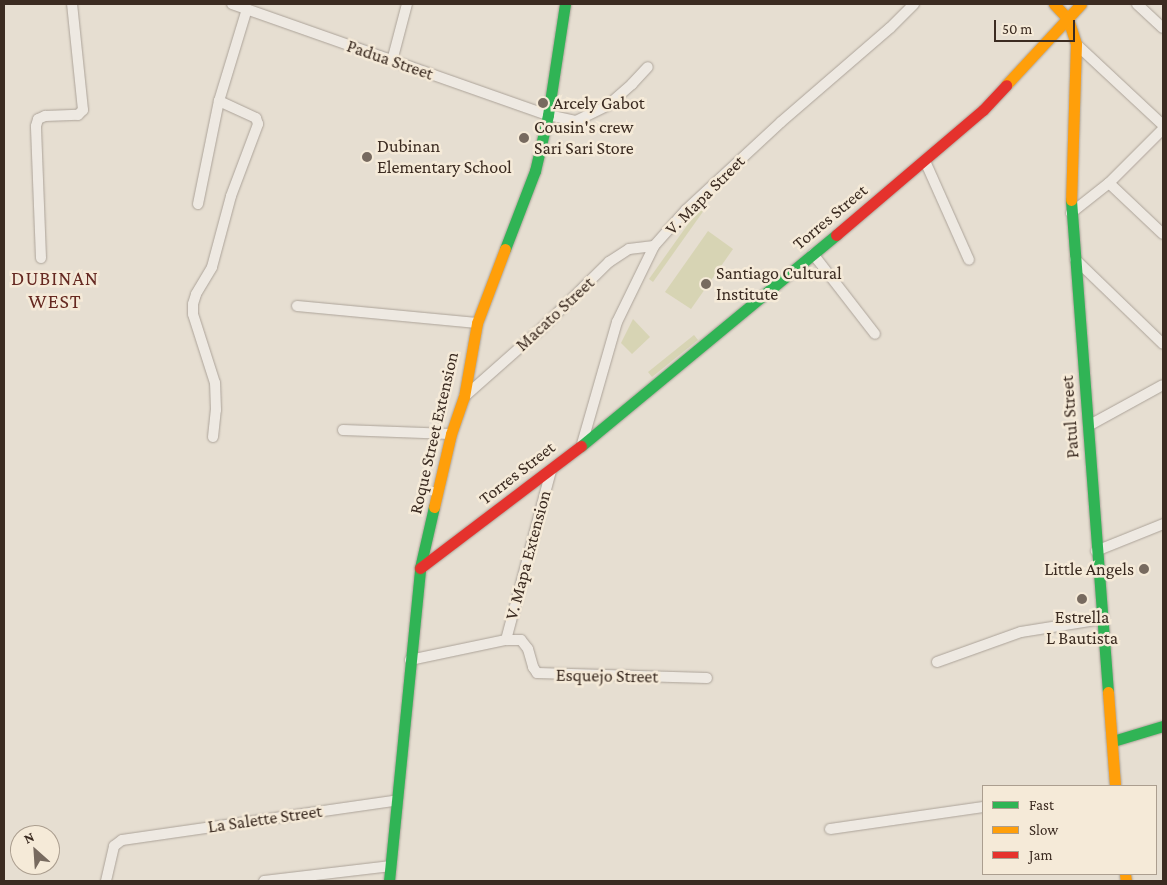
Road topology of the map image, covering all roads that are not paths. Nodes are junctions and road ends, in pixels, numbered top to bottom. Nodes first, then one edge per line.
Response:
1 (72, 4) edge
2 (232, 4) edge
3 (407, 4) edge
4 (565, 4) edge
5 (914, 4) edge
6 (1054, 4) edge
7 (1081, 4) edge
8 (1137, 4) edge
9 (247, 9) junction
10 (1068, 19) junction
11 (1163, 28) edge
12 (1076, 44) junction
13 (392, 61) junction
14 (648, 66) dead end
15 (219, 101) junction
16 (548, 115) junction
17 (1163, 125) edge
18 (1163, 129) edge
19 (925, 161) junction
20 (1108, 183) junction
21 (198, 204) dead end
22 (1071, 213) junction
23 (1163, 234) edge
24 (654, 246) junction
25 (813, 254) junction
26 (41, 258) dead end
27 (1076, 259) junction
28 (969, 260) dead end
29 (297, 306) dead end
30 (477, 322) junction
31 (875, 334) dead end
32 (1163, 344) edge
33 (1163, 385) edge
34 (464, 397) junction
35 (1088, 426) junction
36 (344, 430) dead end
37 (452, 434) junction
38 (213, 436) dead end
39 (582, 444) junction
40 (550, 471) junction
41 (1163, 524) edge
42 (1096, 550) junction
43 (420, 568) junction
44 (1102, 619) junction
45 (506, 640) junction
46 (410, 660) junction
47 (937, 662) dead end
48 (707, 678) dead end
49 (1163, 726) edge
50 (1113, 741) junction
51 (1115, 785) edge
52 (398, 800) junction
53 (982, 807) edge
54 (830, 829) dead end
55 (391, 866) junction
56 (106, 881) edge
57 (264, 881) edge
58 (389, 881) edge

1 - 26 street
2 - 9 street, Padua Street
3 - 13 street
4 - 16 street, Roque Street Extension
5 - 24 street, V. Mapa Street
6 - 10 street
7 - 10 street, Torres Street
8 - 11 street
9 - 13 street, Padua Street
9 - 15 street
10 - 12 street, Patul Street
10 - 19 street, Torres Street
12 - 17 street
12 - 22 street, Patul Street
13 - 16 street, Padua Street
14 - 16 street, Padua Street
15 - 21 street
15 - 38 street
16 - 30 street, Roque Street Extension
18 - 20 street
19 - 25 street, Torres Street
19 - 28 street
20 - 22 street
20 - 23 street
22 - 27 street, Patul Street
24 - 34 street, Macato Street
24 - 39 street, V. Mapa Street
25 - 31 street
25 - 39 street, Torres Street
27 - 32 street
27 - 35 street, Patul Street
29 - 30 street
30 - 34 street, Roque Street Extension
33 - 35 street
34 - 37 street, Roque Street Extension
35 - 42 street, Patul Street
36 - 37 street
37 - 43 street, Roque Street Extension
39 - 40 street, Torres Street
40 - 43 street, Torres Street
40 - 45 street, V. Mapa Extension
41 - 42 street
42 - 44 street, Patul Street
43 - 46 street, Roque Street Extension
44 - 47 street
44 - 50 street, Patul Street
45 - 46 street
45 - 48 street, Esquejo Street
46 - 52 street, Roque Street Extension
49 - 50 street
50 - 51 street, Patul Street
52 - 55 street, Roque Street Extension
52 - 56 street, La Salette Street
53 - 54 street
55 - 57 street
55 - 58 street, Roque Street Extension

